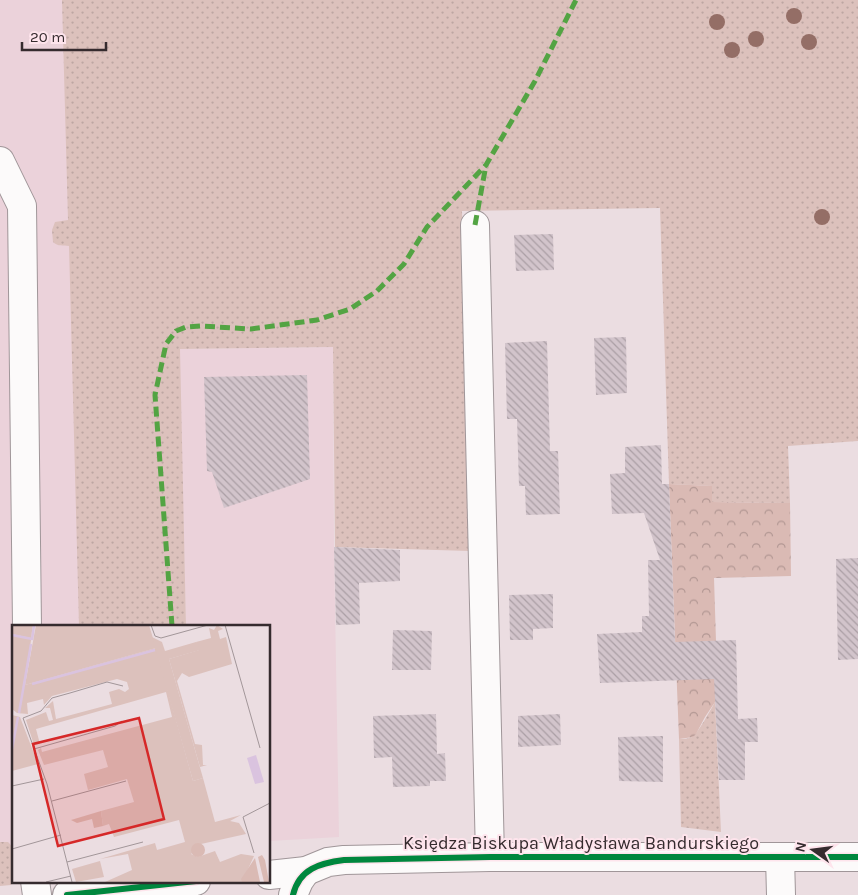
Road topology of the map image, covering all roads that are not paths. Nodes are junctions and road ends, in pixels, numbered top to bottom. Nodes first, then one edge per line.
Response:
1 (0, 161) edge
2 (476, 225) dead end
3 (27, 625) edge
4 (858, 856) edge
5 (780, 857) junction
6 (490, 858) junction
7 (306, 871) junction
8 (270, 875) edge
9 (35, 882) edge
10 (187, 882) edge
11 (37, 895) edge
12 (67, 895) edge
13 (293, 895) edge
14 (781, 895) edge

1 - 3 street
2 - 6 street
4 - 5 street, Księdza Biskupa Władysława Bandurskiego
5 - 6 street, Księdza Biskupa Władysława Bandurskiego
5 - 14 street
6 - 7 street, Księdza Biskupa Władysława Bandurskiego
7 - 8 street, Księdza Biskupa Władysława Bandurskiego
7 - 13 street
9 - 11 street
10 - 12 street

